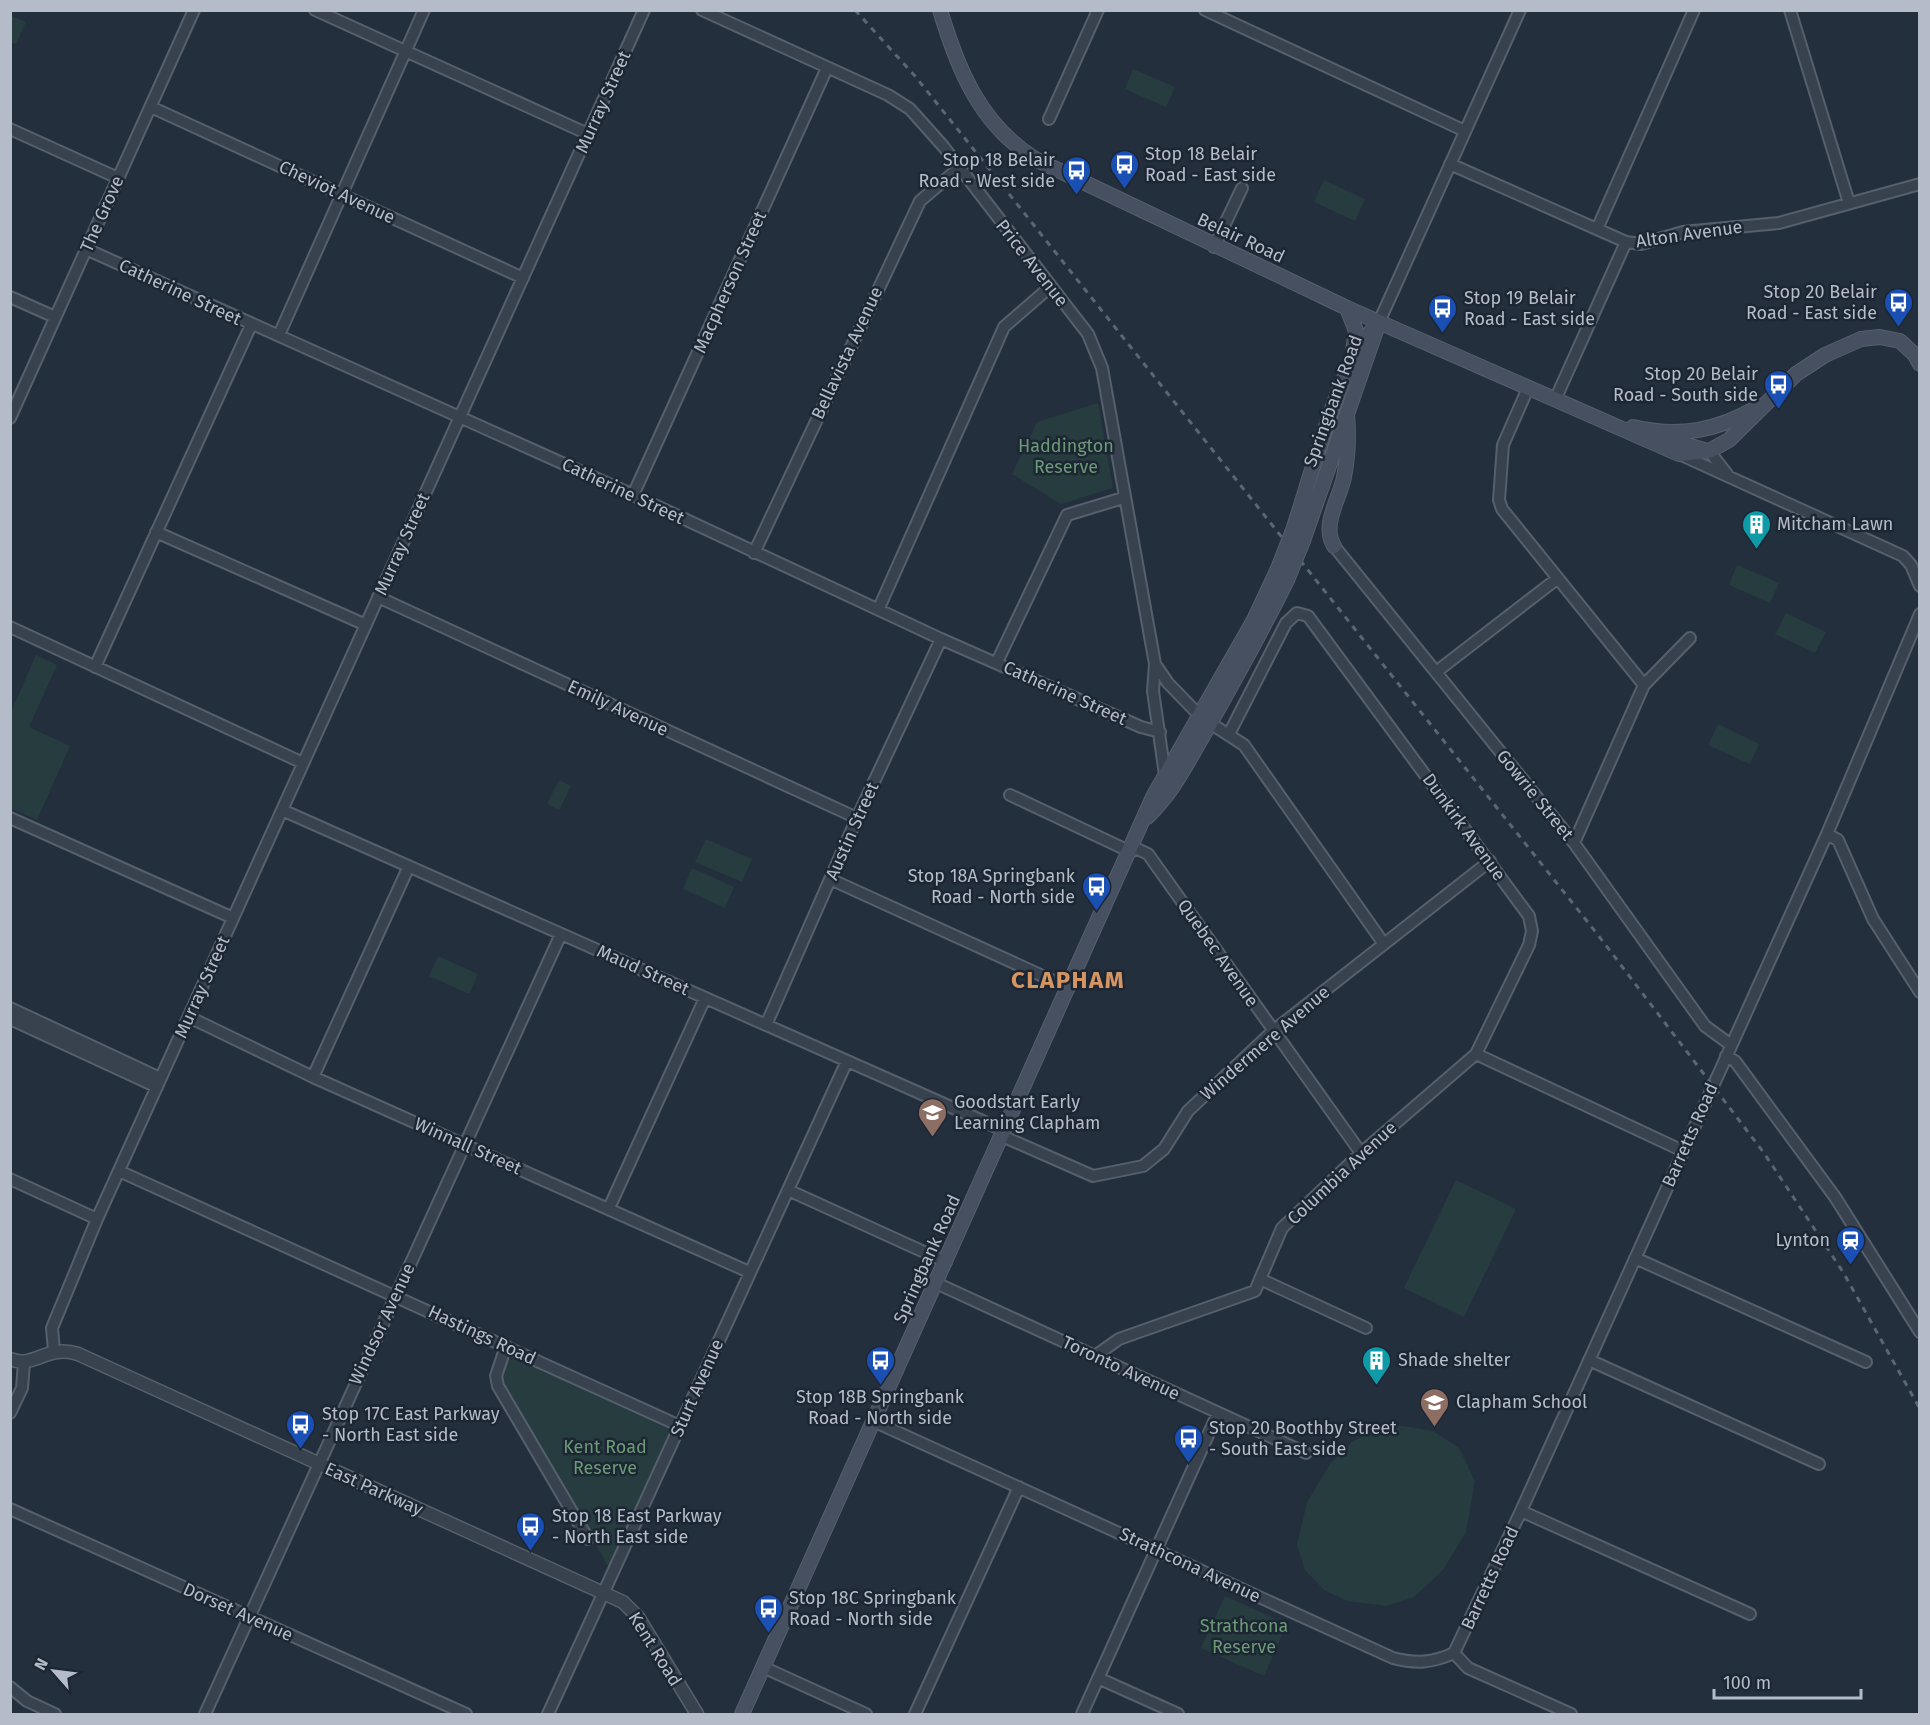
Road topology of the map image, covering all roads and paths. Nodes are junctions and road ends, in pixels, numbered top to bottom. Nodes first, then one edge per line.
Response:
1 (194, 10) edge
2 (315, 10) edge
3 (424, 10) edge
4 (644, 10) edge
5 (702, 10) edge
6 (940, 10) edge
7 (1098, 10) edge
8 (1205, 10) edge
9 (1520, 10) edge
10 (1694, 10) edge
11 (1790, 10) edge
12 (405, 51) junction
13 (827, 68) junction
14 (151, 107) junction
15 (1049, 119) dead end
16 (10, 129) edge
17 (1465, 131) junction
18 (588, 134) junction
19 (1450, 164) junction
20 (959, 168) junction
21 (118, 178) junction
22 (1920, 184) edge
23 (1242, 188) dead end
24 (342, 194) junction
25 (1849, 203) junction
26 (1597, 229) junction
27 (1626, 242) junction
28 (1214, 247) junction
29 (86, 249) junction
30 (523, 278) junction
31 (1050, 287) junction
32 (10, 297) edge
33 (1347, 308) junction
34 (55, 317) junction
35 (1379, 322) junction
36 (251, 325) junction
37 (279, 335) junction
38 (1919, 363) edge
39 (1350, 365) junction
40 (1528, 388) junction
41 (1555, 400) junction
42 (1768, 402) junction
43 (1347, 410) junction
44 (460, 417) junction
45 (10, 418) edge
46 (1599, 419) junction
47 (1645, 430) junction
48 (1709, 451) junction
49 (1679, 454) junction
50 (1727, 474) junction
51 (633, 495) junction
52 (1123, 498) junction
53 (1334, 507) junction
54 (1312, 514) junction
55 (156, 532) junction
56 (1297, 537) junction
57 (1334, 546) joint
58 (754, 553) junction
59 (1558, 578) junction
60 (1920, 586) edge
61 (378, 597) junction
62 (879, 608) junction
63 (1920, 614) edge
64 (366, 625) junction
65 (10, 627) edge
66 (1690, 638) dead end
67 (941, 639) junction
68 (997, 662) junction
69 (1155, 664) junction
70 (95, 667) junction
71 (1436, 672) junction
72 (1644, 685) junction
73 (1204, 719) junction
74 (1160, 732) junction
75 (1229, 734) junction
76 (303, 763) junction
77 (1165, 775) junction
78 (1010, 795) dead end
79 (282, 810) junction
80 (10, 818) edge
81 (857, 818) junction
82 (1146, 819) junction
83 (1827, 834) junction
84 (1574, 843) junction
85 (1132, 849) junction
86 (1490, 861) junction
87 (409, 866) junction
88 (830, 879) junction
89 (233, 918) junction
90 (561, 934) junction
91 (1384, 944) junction
92 (1069, 988) junction
93 (1920, 992) edge
94 (705, 998) junction
95 (10, 1008) edge
96 (189, 1017) junction
97 (10, 1019) edge
98 (766, 1025) junction
99 (1274, 1031) junction
100 (1731, 1045) junction
101 (1476, 1054) junction
102 (1726, 1056) junction
103 (847, 1061) junction
104 (313, 1077) junction
105 (158, 1082) junction
106 (1003, 1134) junction
107 (464, 1144) junction
108 (1683, 1151) junction
109 (1361, 1153) junction
110 (119, 1171) junction
111 (10, 1179) edge
112 (788, 1190) junction
113 (609, 1208) junction
114 (97, 1219) junction
115 (1635, 1257) junction
116 (946, 1262) junction
117 (750, 1272) junction
118 (1260, 1279) junction
119 (936, 1283) junction
120 (394, 1295) junction
121 (1366, 1328) dead end
122 (1920, 1332) edge
123 (506, 1346) junction
124 (54, 1351) junction
125 (1095, 1356) junction
126 (10, 1359) edge
127 (1589, 1360) junction
128 (1866, 1362) dead end
129 (24, 1363) junction
130 (10, 1413) edge
131 (1218, 1413) junction
132 (873, 1421) junction
133 (680, 1426) junction
134 (1306, 1453) dead end
135 (318, 1463) junction
136 (1819, 1464) dead end
137 (1019, 1487) junction
138 (10, 1509) edge
139 (1521, 1511) junction
140 (588, 1539) dead end
141 (1157, 1549) junction
142 (604, 1593) junction
143 (1750, 1614) dead end
144 (247, 1617) junction
145 (1454, 1653) junction
146 (763, 1667) junction
147 (1098, 1678) junction
148 (10, 1687) edge
149 (55, 1714) edge
150 (205, 1714) edge
151 (466, 1714) edge
152 (548, 1714) edge
153 (697, 1714) edge
154 (742, 1714) edge
155 (866, 1714) edge
156 (915, 1714) edge
157 (1082, 1714) edge
158 (1178, 1714) edge
159 (1571, 1714) edge

1 - 14 street, The Grove
2 - 12 street
3 - 12 street
4 - 18 street, Murray Street
5 - 13 street, Price Avenue
6 - 28 main road, Belair Road
7 - 15 street
8 - 17 street
9 - 17 street
10 - 26 street
11 - 25 street
12 - 18 street
12 - 24 street
13 - 20 street, Price Avenue
13 - 51 street, Macpherson Street
14 - 21 street, The Grove
14 - 24 street, Cheviot Avenue
16 - 21 street
17 - 19 street
18 - 30 street, Murray Street
19 - 26 street
19 - 35 street
20 - 31 street, Price Avenue
20 - 58 street, Bellavista Avenue
21 - 29 street, The Grove
22 - 25 street, Alton Avenue
23 - 28 street
24 - 30 street, Cheviot Avenue
24 - 37 street
25 - 27 street, Alton Avenue
26 - 27 street
27 - 41 street, Alton Avenue
28 - 33 main road, Belair Road
29 - 34 street, The Grove
29 - 36 street, Catherine Street
30 - 44 street, Murray Street
31 - 52 street, Price Avenue
31 - 62 street
32 - 34 street
33 - 35 main road, Belair Road
33 - 39 main road
34 - 45 street, The Grove
35 - 39 main road, Springbank Road
35 - 40 main road, Belair Road
35 - 43 main road, Springbank Road
36 - 37 street, Catherine Street
36 - 55 street
37 - 44 street, Catherine Street
38 - 42 main road, Belair Road
39 - 56 main road, Springbank Road
40 - 41 main road, Belair Road
40 - 59 street
41 - 46 main road, Belair Road
42 - 47 main road, Belair Road
42 - 48 main road, Belair Road
43 - 53 main road
43 - 54 main road, Springbank Road
44 - 51 street, Catherine Street
44 - 61 street, Murray Street
46 - 47 main road, Belair Road
46 - 49 main road, Belair Road
47 - 48 main road
48 - 49 main road, Belair Road
48 - 50 street
49 - 50 street
50 - 60 street
51 - 58 street, Catherine Street
52 - 68 street
52 - 69 street, Price Avenue
53 - 54 main road
53 - 57 main road
54 - 56 main road, Springbank Road
55 - 64 street
55 - 70 street
56 - 73 main road, Springbank Road, bridge
57 - 71 street, Gowrie Street
58 - 62 street, Catherine Street
59 - 71 street
59 - 72 street
61 - 64 street, Murray Street
61 - 81 street, Emily Avenue
62 - 67 street, Catherine Street
63 - 83 street, Barretts Road
64 - 76 street, Murray Street
65 - 70 street
66 - 72 street
67 - 68 street, Catherine Street
67 - 81 street, Austin Street
68 - 74 street, Catherine Street
69 - 73 street, Price Avenue
69 - 74 street, Price Avenue
70 - 76 street
71 - 84 street, Gowrie Street
72 - 84 street
73 - 75 street, Price Avenue
73 - 77 main road, Springbank Road
73 - 82 main road, Springbank Road
74 - 77 street, Price Avenue
75 - 86 street, Dunkirk Avenue
75 - 91 street, Price Avenue
76 - 79 street, Murray Street
77 - 82 main road, Springbank Road
78 - 85 street, Quebec Avenue
79 - 87 street, Maud Street
79 - 89 street, Murray Street
80 - 89 street
81 - 88 street, Austin Street
82 - 85 main road, Springbank Road
83 - 93 street
83 - 100 street, Barretts Road
84 - 100 street, Gowrie Street
85 - 92 main road, Springbank Road
85 - 99 street, Quebec Avenue
86 - 91 street, Windermere Avenue
86 - 101 street, Dunkirk Avenue
87 - 90 street, Maud Street
87 - 104 street
88 - 92 street
88 - 98 street, Austin Street
89 - 96 street, Murray Street
90 - 94 street, Maud Street
90 - 107 street, Windsor Avenue
91 - 99 street, Windermere Avenue
92 - 106 main road, Springbank Road
94 - 98 street, Maud Street
94 - 113 street
95 - 105 street
96 - 104 street, Winnall Street
96 - 105 street, Murray Street
97 - 105 street
98 - 103 street, Maud Street
99 - 106 street, Windermere Avenue
99 - 109 street, Quebec Avenue
100 - 102 street, Barretts Road
101 - 108 street
101 - 109 street, Columbia Avenue
102 - 108 street, Barretts Road
102 - 122 street
103 - 106 street, Maud Street
103 - 112 street, Sturt Avenue
104 - 107 street, Winnall Street
105 - 110 street, Murray Street
106 - 116 main road, Springbank Road
107 - 113 street, Winnall Street
107 - 120 street, Windsor Avenue
108 - 115 street, Barretts Road
109 - 118 street, Columbia Avenue
110 - 114 street, Murray Street
110 - 120 street, Hastings Road
111 - 114 street
112 - 116 street
112 - 117 street, Sturt Avenue
113 - 117 street, Winnall Street
114 - 124 street, Murray Street
115 - 127 street, Barretts Road
115 - 128 street
116 - 119 main road, Springbank Road
117 - 133 street, Sturt Avenue
118 - 121 street
118 - 125 street, Columbia Avenue
119 - 125 street, Toronto Avenue
119 - 132 main road, Springbank Road
120 - 123 street, Hastings Road
120 - 135 street, Windsor Avenue
123 - 133 street, Hastings Road
123 - 140 street
124 - 129 street
124 - 135 street, East Parkway
125 - 131 street, Toronto Avenue
126 - 129 street
127 - 136 street
127 - 139 street, Barretts Road
129 - 130 street
131 - 134 street, Toronto Avenue
131 - 141 street
132 - 137 street, Strathcona Avenue
132 - 146 main road, Springbank Road
133 - 142 street, Sturt Avenue
135 - 142 street, East Parkway
135 - 144 street, Windsor Avenue
137 - 141 street, Strathcona Avenue
137 - 156 street
138 - 144 street, Dorset Avenue
139 - 143 street
139 - 145 street, Barretts Road
141 - 145 street, Strathcona Avenue
141 - 147 street
142 - 152 street, Sturt Avenue
142 - 153 street, Kent Road
144 - 150 street, Windsor Avenue
144 - 151 street, Dorset Avenue
145 - 159 street
146 - 154 main road, Springbank Road
146 - 155 street
147 - 157 street
147 - 158 street
148 - 149 street

